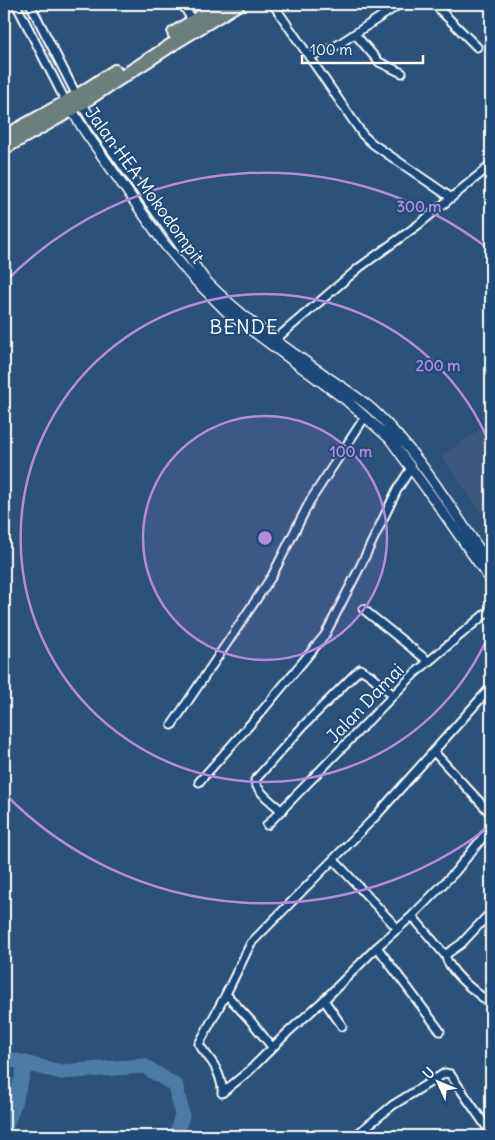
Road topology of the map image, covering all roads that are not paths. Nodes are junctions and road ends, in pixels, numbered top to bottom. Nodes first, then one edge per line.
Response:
1 (16, 4) edge
2 (30, 4) edge
3 (182, 4) edge
4 (220, 4) edge
5 (238, 4) edge
6 (273, 4) edge
7 (400, 4) edge
8 (434, 4) edge
9 (193, 21) junction
10 (355, 34) junction
11 (476, 47) dead end
12 (309, 57) junction
13 (402, 73) dead end
14 (74, 103) junction
15 (4, 137) edge
16 (4, 148) edge
17 (491, 165) edge
18 (450, 198) junction
19 (182, 258) junction
20 (276, 339) junction
21 (365, 417) junction
22 (411, 468) junction
23 (443, 505) junction
24 (491, 566) edge
25 (491, 581) edge
26 (363, 609) dead end
27 (491, 609) edge
28 (428, 661) junction
29 (491, 687) edge
30 (393, 695) junction
31 (172, 725) dead end
32 (434, 752) junction
33 (199, 782) dead end
34 (282, 811) junction
35 (491, 814) edge
36 (267, 825) dead end
37 (491, 827) edge
38 (334, 860) junction
39 (491, 912) edge
40 (412, 916) junction
41 (398, 929) junction
42 (377, 947) junction
43 (445, 955) junction
44 (226, 994) junction
45 (324, 1000) junction
46 (491, 1004) edge
47 (342, 1026) dead end
48 (440, 1031) dead end
49 (272, 1047) junction
50 (355, 1136) edge
51 (491, 1136) edge

1 - 14 street
2 - 14 street
3 - 9 street
4 - 9 highway
5 - 14 highway
6 - 12 street
7 - 10 street
8 - 11 street
9 - 14 highway
10 - 12 street
10 - 13 street
12 - 18 street
14 - 15 highway
14 - 16 highway
14 - 19 street, Jalan HEA Mokodompit
17 - 18 street
18 - 20 street
19 - 20 street, Jalan HEA Mokodompit
19 - 21 street, Jalan HEA Mokodompit
20 - 23 street, Jalan HEA Mokodompit
21 - 22 street, Jalan HEA Mokodompit
21 - 31 street
22 - 23 street, Jalan HEA Mokodompit
22 - 33 street
23 - 24 street, Jalan HEA Mokodompit
23 - 25 street, Jalan HEA Mokodompit
26 - 28 street
27 - 28 street, Jalan Damai
28 - 30 street, Jalan Damai
29 - 32 street
30 - 34 street, Jalan Damai
30 - 34 street
32 - 35 street
32 - 38 street
34 - 36 street, Jalan Damai
37 - 40 street
38 - 41 street
38 - 44 street
39 - 43 street
40 - 41 street
40 - 43 street
41 - 42 street
42 - 45 street
42 - 48 street
43 - 46 street
44 - 49 street
44 - 49 street
45 - 47 street
45 - 49 street
50 - 51 street

